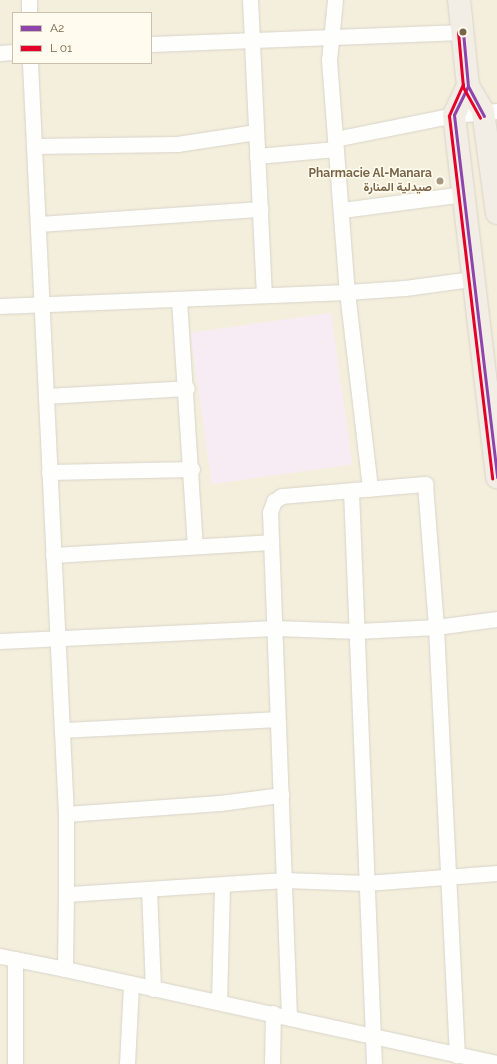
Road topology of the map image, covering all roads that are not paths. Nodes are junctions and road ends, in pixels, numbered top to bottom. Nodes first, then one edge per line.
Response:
1 (29, 0) edge
2 (250, 0) edge
3 (335, 0) edge
4 (459, 0) edge
5 (29, 12) edge
6 (463, 32) junction
7 (330, 38) junction
8 (252, 40) junction
9 (152, 44) edge
10 (0, 52) edge
11 (12, 52) edge
12 (30, 64) edge
13 (468, 86) junction
14 (490, 111) edge
15 (454, 115) junction
16 (256, 132) junction
17 (336, 144) junction
18 (34, 146) junction
19 (257, 156) junction
20 (464, 194) junction
21 (260, 209) junction
22 (342, 210) junction
23 (497, 213) edge
24 (39, 224) junction
25 (472, 279) junction
26 (346, 292) junction
27 (264, 295) junction
28 (180, 300) junction
29 (43, 304) junction
30 (0, 306) edge
31 (186, 388) junction
32 (46, 396) junction
33 (192, 469) junction
34 (49, 472) junction
35 (497, 477) edge
36 (370, 489) junction
37 (351, 491) junction
38 (271, 542) junction
39 (195, 544) junction
40 (53, 555) junction
41 (497, 619) edge
42 (436, 627) junction
43 (275, 628) junction
44 (358, 631) junction
45 (58, 638) junction
46 (0, 641) edge
47 (277, 719) junction
48 (62, 730) junction
49 (280, 795) junction
50 (66, 814) junction
51 (497, 873) edge
52 (446, 876) junction
53 (285, 880) junction
54 (366, 883) junction
55 (222, 885) junction
56 (149, 889) junction
57 (66, 894) junction
58 (0, 956) edge
59 (15, 959) junction
60 (65, 969) junction
61 (131, 985) junction
62 (153, 989) junction
63 (219, 1002) junction
64 (273, 1013) junction
65 (289, 1016) junction
66 (371, 1035) junction
67 (457, 1055) junction
68 (497, 1063) edge
69 (15, 1064) edge
70 (127, 1064) edge
71 (272, 1064) edge
72 (374, 1064) edge

1 - 5 street
2 - 8 street
3 - 7 street
4 - 6 highway
6 - 7 street
6 - 13 highway
7 - 8 street
7 - 17 street
8 - 9 street
8 - 16 street
10 - 11 street
12 - 18 street
13 - 14 highway
13 - 15 highway
14 - 15 street
14 - 23 highway
15 - 17 street
15 - 20 highway
16 - 18 street
16 - 19 street
17 - 19 street
17 - 22 street
18 - 24 street
19 - 21 street
20 - 22 street
20 - 25 highway
21 - 24 street
21 - 27 street
22 - 26 street
24 - 29 street
25 - 26 street
25 - 35 highway
26 - 27 street
26 - 36 street
27 - 28 street
28 - 29 street
28 - 31 street
29 - 30 street
29 - 32 street
31 - 32 street
31 - 33 street
32 - 34 street
33 - 34 street
33 - 39 street
34 - 40 street
36 - 37 street
36 - 42 street
37 - 38 street
37 - 44 street
38 - 39 street
38 - 43 street
39 - 40 street
40 - 45 street
41 - 42 street
42 - 44 street
42 - 52 street
43 - 44 street
43 - 45 street
43 - 47 street
44 - 54 street
45 - 46 street
45 - 48 street
47 - 48 street
47 - 49 street
48 - 50 street
49 - 50 street
49 - 53 street
50 - 57 street
51 - 52 street
52 - 54 street
52 - 67 street
53 - 54 street
53 - 55 street
53 - 65 street
54 - 66 street
55 - 56 street
55 - 63 street
56 - 57 street
56 - 62 street
57 - 60 street
58 - 59 street
59 - 60 street
59 - 69 street
60 - 61 street
61 - 62 street
61 - 70 street
62 - 63 street
63 - 64 street
64 - 65 street
64 - 71 street
65 - 66 street
66 - 67 street
66 - 72 street
67 - 68 street

